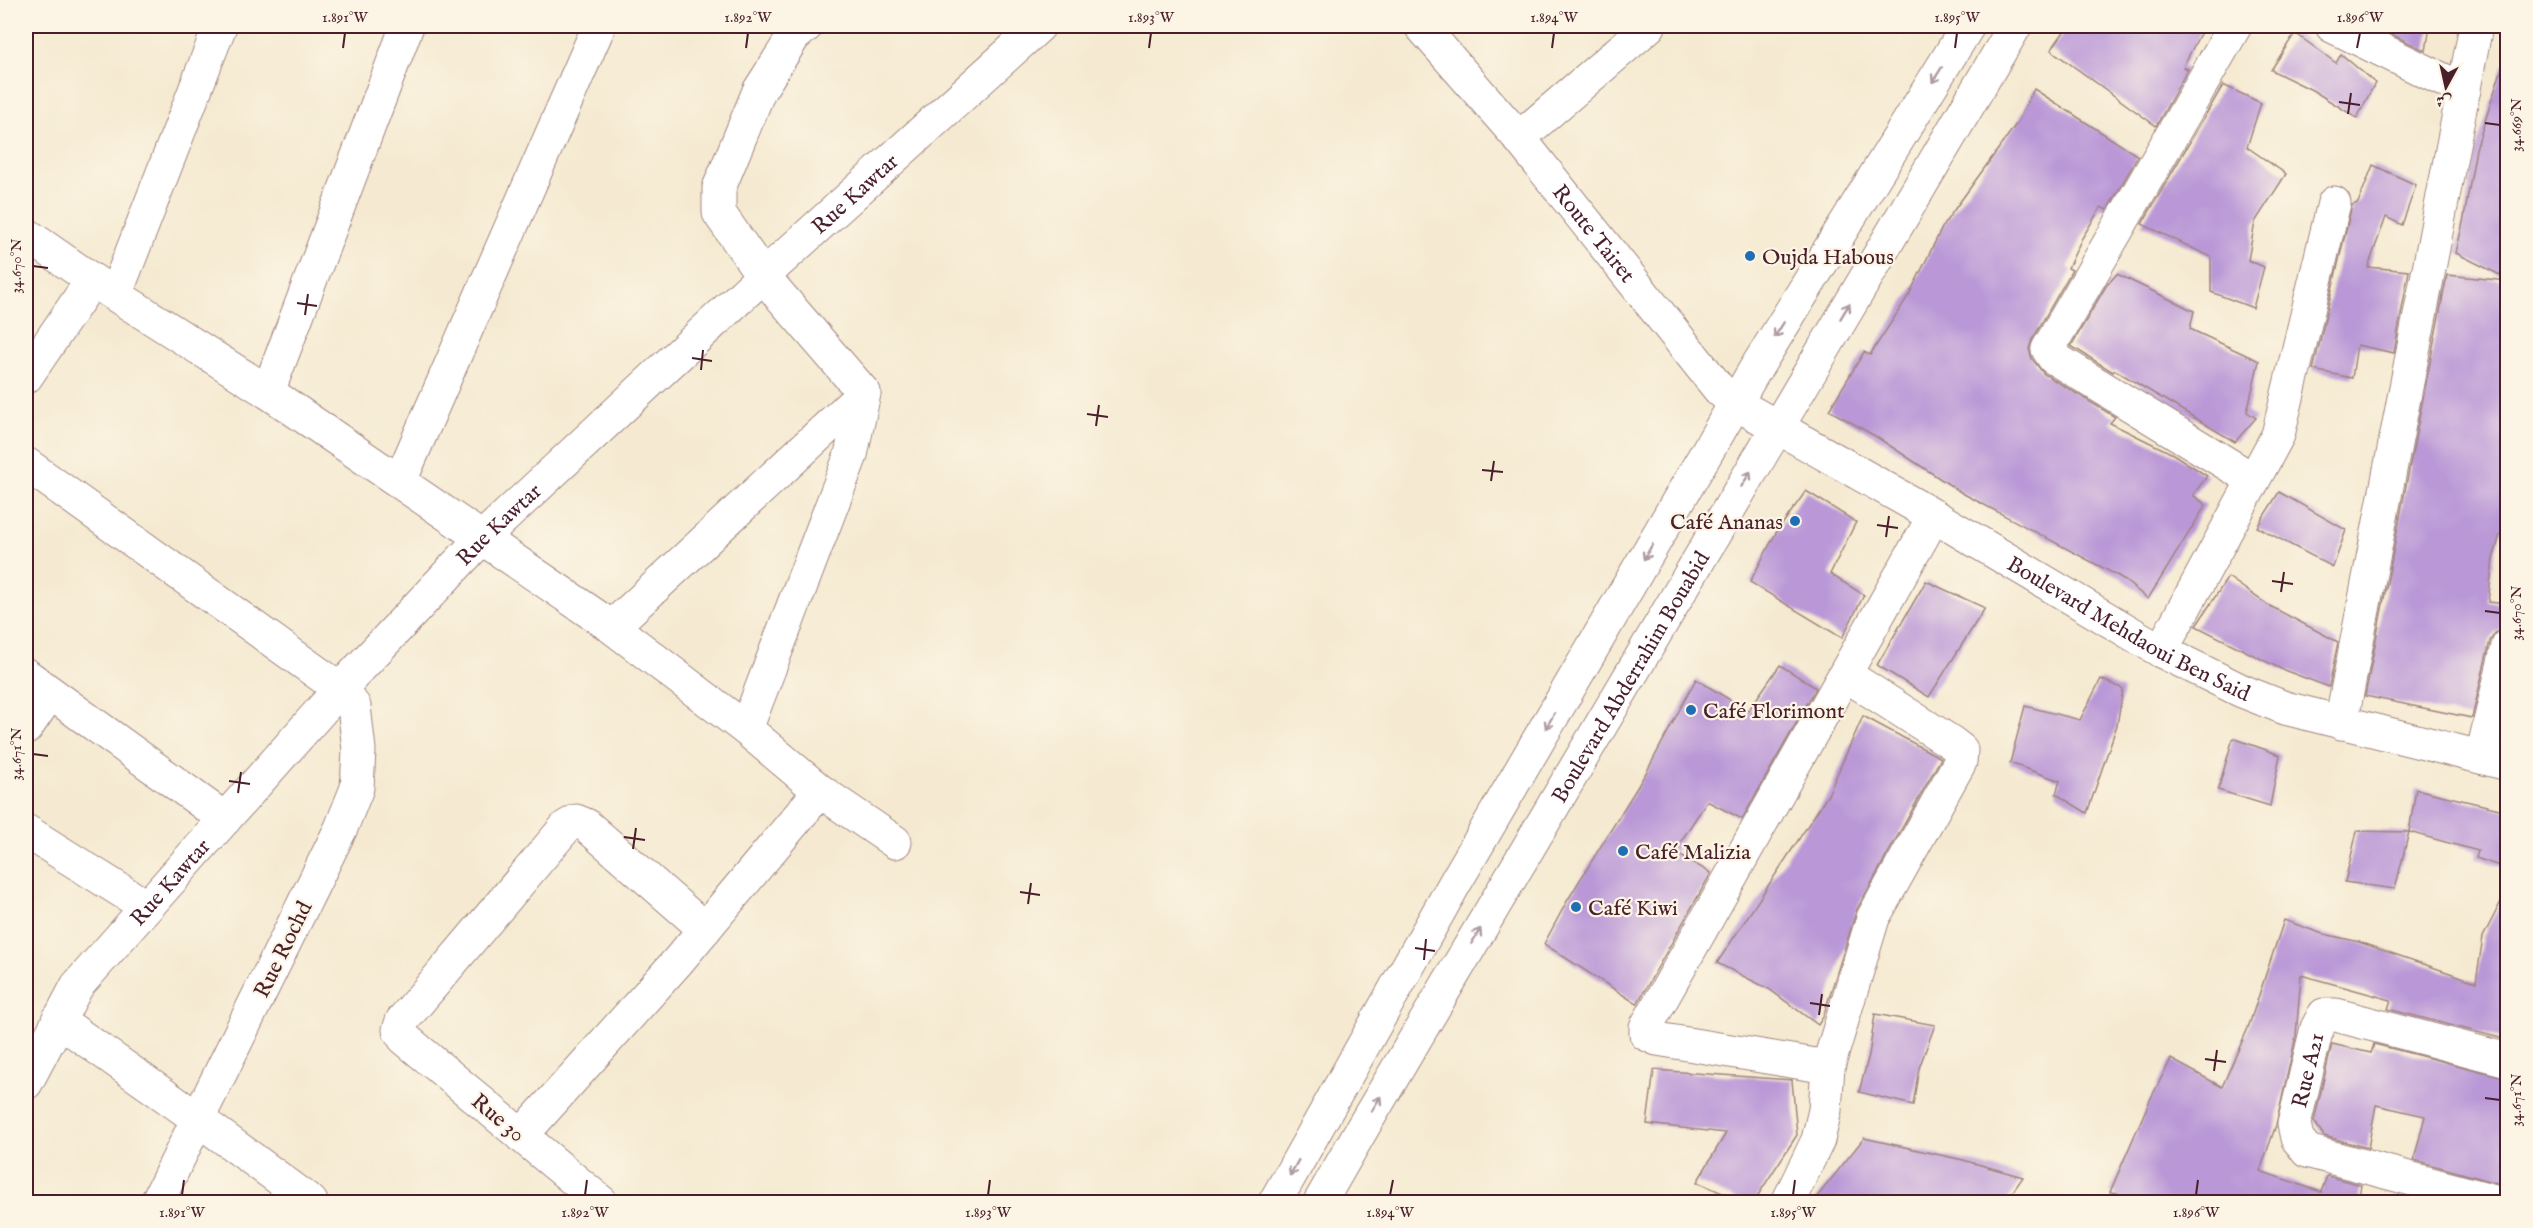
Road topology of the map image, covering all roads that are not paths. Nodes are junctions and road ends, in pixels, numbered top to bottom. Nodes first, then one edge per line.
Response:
1 (220, 26) edge
2 (407, 26) edge
3 (599, 26) edge
4 (806, 26) edge
5 (1039, 26) edge
6 (1421, 26) edge
7 (1965, 26) edge
8 (2235, 26) edge
9 (2332, 26) edge
10 (2476, 26) edge
11 (1641, 28) edge
12 (2007, 37) edge
13 (2464, 90) junction
14 (1519, 138) junction
15 (2334, 203) dead end
16 (26, 234) edge
17 (763, 276) junction
18 (104, 286) junction
19 (26, 377) edge
20 (268, 392) junction
21 (864, 393) junction
22 (1735, 403) junction
23 (1776, 428) junction
24 (26, 464) edge
25 (2252, 479) junction
26 (400, 481) junction
27 (1934, 516) junction
28 (481, 540) junction
29 (612, 627) junction
30 (2508, 646) edge
31 (2161, 651) junction
32 (1846, 675) junction
33 (38, 684) edge
34 (340, 689) junction
35 (2342, 723) junction
36 (26, 728) edge
37 (746, 729) junction
38 (2495, 760) edge
39 (820, 791) junction
40 (225, 819) junction
41 (26, 831) edge
42 (895, 842) dead end
43 (147, 907) junction
44 (705, 929) junction
45 (58, 1020) junction
46 (2508, 1060) edge
47 (1828, 1067) junction
48 (26, 1083) edge
49 (198, 1119) junction
50 (521, 1136) junction
51 (157, 1203) edge
52 (311, 1203) edge
53 (601, 1203) edge
54 (1275, 1203) edge
55 (1320, 1203) edge
56 (1788, 1203) edge
57 (2498, 1203) edge

1 - 18 street
2 - 20 street
3 - 26 street
4 - 17 street
5 - 17 street, Rue Kawtar
6 - 14 street, Route Tairet
7 - 12 street
7 -> 22 street, Boulevard Abderrahim Bouabid
8 - 25 street
9 - 13 street
10 - 13 street
11 - 14 street
23 -> 12 street, Boulevard Abderrahim Bouabid
13 - 35 street
14 - 22 street, Route Tairet
15 - 25 street
16 - 18 street
17 - 21 street
17 - 28 street, Rue Kawtar
18 - 19 street
18 - 20 street
20 - 26 street
21 - 29 street
21 - 37 street
22 - 23 street, Route Tairet
22 -> 54 street, Boulevard Abderrahim Bouabid
23 - 27 street, Boulevard Mehdaoui Ben Said
55 -> 23 street, Boulevard Abderrahim Bouabid
24 - 34 street
25 - 31 street
26 - 28 street
27 - 31 street, Boulevard Mehdaoui Ben Said
27 - 32 street
28 - 29 street
28 - 34 street, Rue Kawtar
29 - 37 street
30 - 38 street
31 - 35 street, Boulevard Mehdaoui Ben Said
32 - 47 street
32 - 47 street
33 - 36 street
33 - 40 street
34 - 40 street, Rue Kawtar
34 - 49 street, Rue Rochd
35 - 38 street, Boulevard Mehdaoui Ben Said
37 - 39 street
39 - 42 street
39 - 44 street
40 - 43 street, Rue Kawtar
41 - 43 street
43 - 45 street, Rue Kawtar
44 - 50 street
44 - 50 street, Rue 30
45 - 48 street, Rue Kawtar
45 - 49 street
46 - 57 street, Rue A21
47 - 56 street
49 - 51 street, Rue Rochd
49 - 52 street
50 - 53 street, Rue 30

